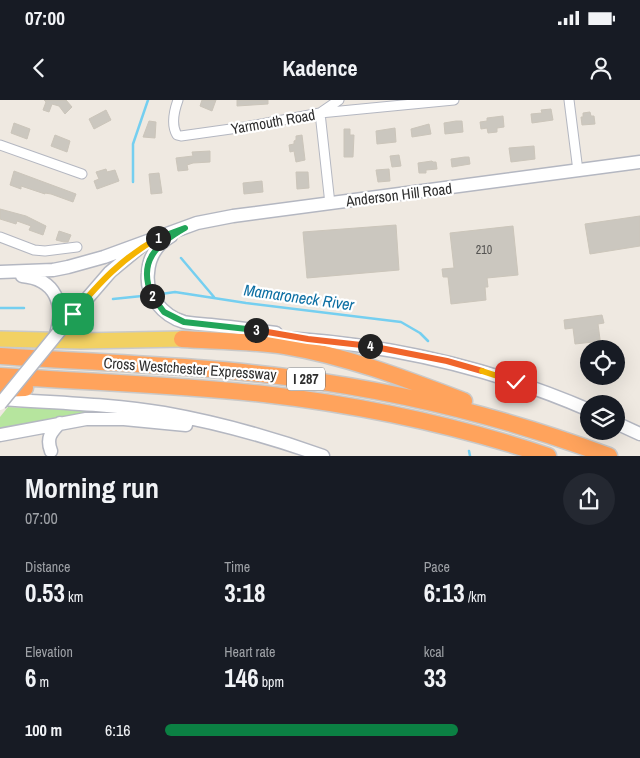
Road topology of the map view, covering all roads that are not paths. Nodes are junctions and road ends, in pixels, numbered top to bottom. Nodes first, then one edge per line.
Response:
1 (178, 100) edge
2 (339, 100) edge
3 (454, 100) edge
4 (569, 100) edge
5 (320, 113) junction
6 (0, 145) edge
7 (640, 162) edge
8 (578, 171) junction
9 (82, 174) dead end
10 (330, 204) junction
11 (185, 228) junction
12 (0, 237) edge
13 (160, 237) junction
14 (77, 247) dead end
15 (0, 273) edge
16 (60, 328) junction
17 (0, 337) edge
18 (182, 339) junction
19 (308, 339) junction
20 (0, 356) edge
21 (0, 376) edge
22 (0, 389) edge
23 (210, 389) junction
24 (0, 399) edge
25 (0, 404) edge
26 (580, 406) edge
27 (60, 423) junction
28 (625, 427) edge
29 (540, 432) junction
30 (640, 434) edge
31 (0, 435) edge
32 (51, 451) dead end
33 (319, 454) edge
34 (548, 456) edge
35 (609, 456) edge

1 - 5 street, Yarmouth Road
2 - 5 street
3 - 5 street, Yarmouth Road
4 - 8 street
5 - 10 street
6 - 9 street
7 - 8 main road, Anderson Hill Road
8 - 10 main road, Anderson Hill Road
10 - 11 main road, Anderson Hill Road
11 - 13 main road, Anderson Hill Road
11 - 19 main road
12 - 14 street
13 - 15 main road, Anderson Hill Road
13 - 16 main road, Anderson Hill Road
15 - 16 main road
16 - 25 main road, Anderson Hill Road, bridge
17 - 18 main road
18 - 19 main road
18 - 29 highway
19 - 26 main road
20 - 29 highway, Cross Westchester Expressway / I 287
21 - 23 highway, Cross Westchester Expressway / I 287
22 - 23 highway
23 - 34 highway, Cross Westchester Expressway / I 287
24 - 33 main road
27 - 31 main road
27 - 32 main road
27 - 33 main road
28 - 30 main road
29 - 35 highway, Cross Westchester Expressway / I 287

